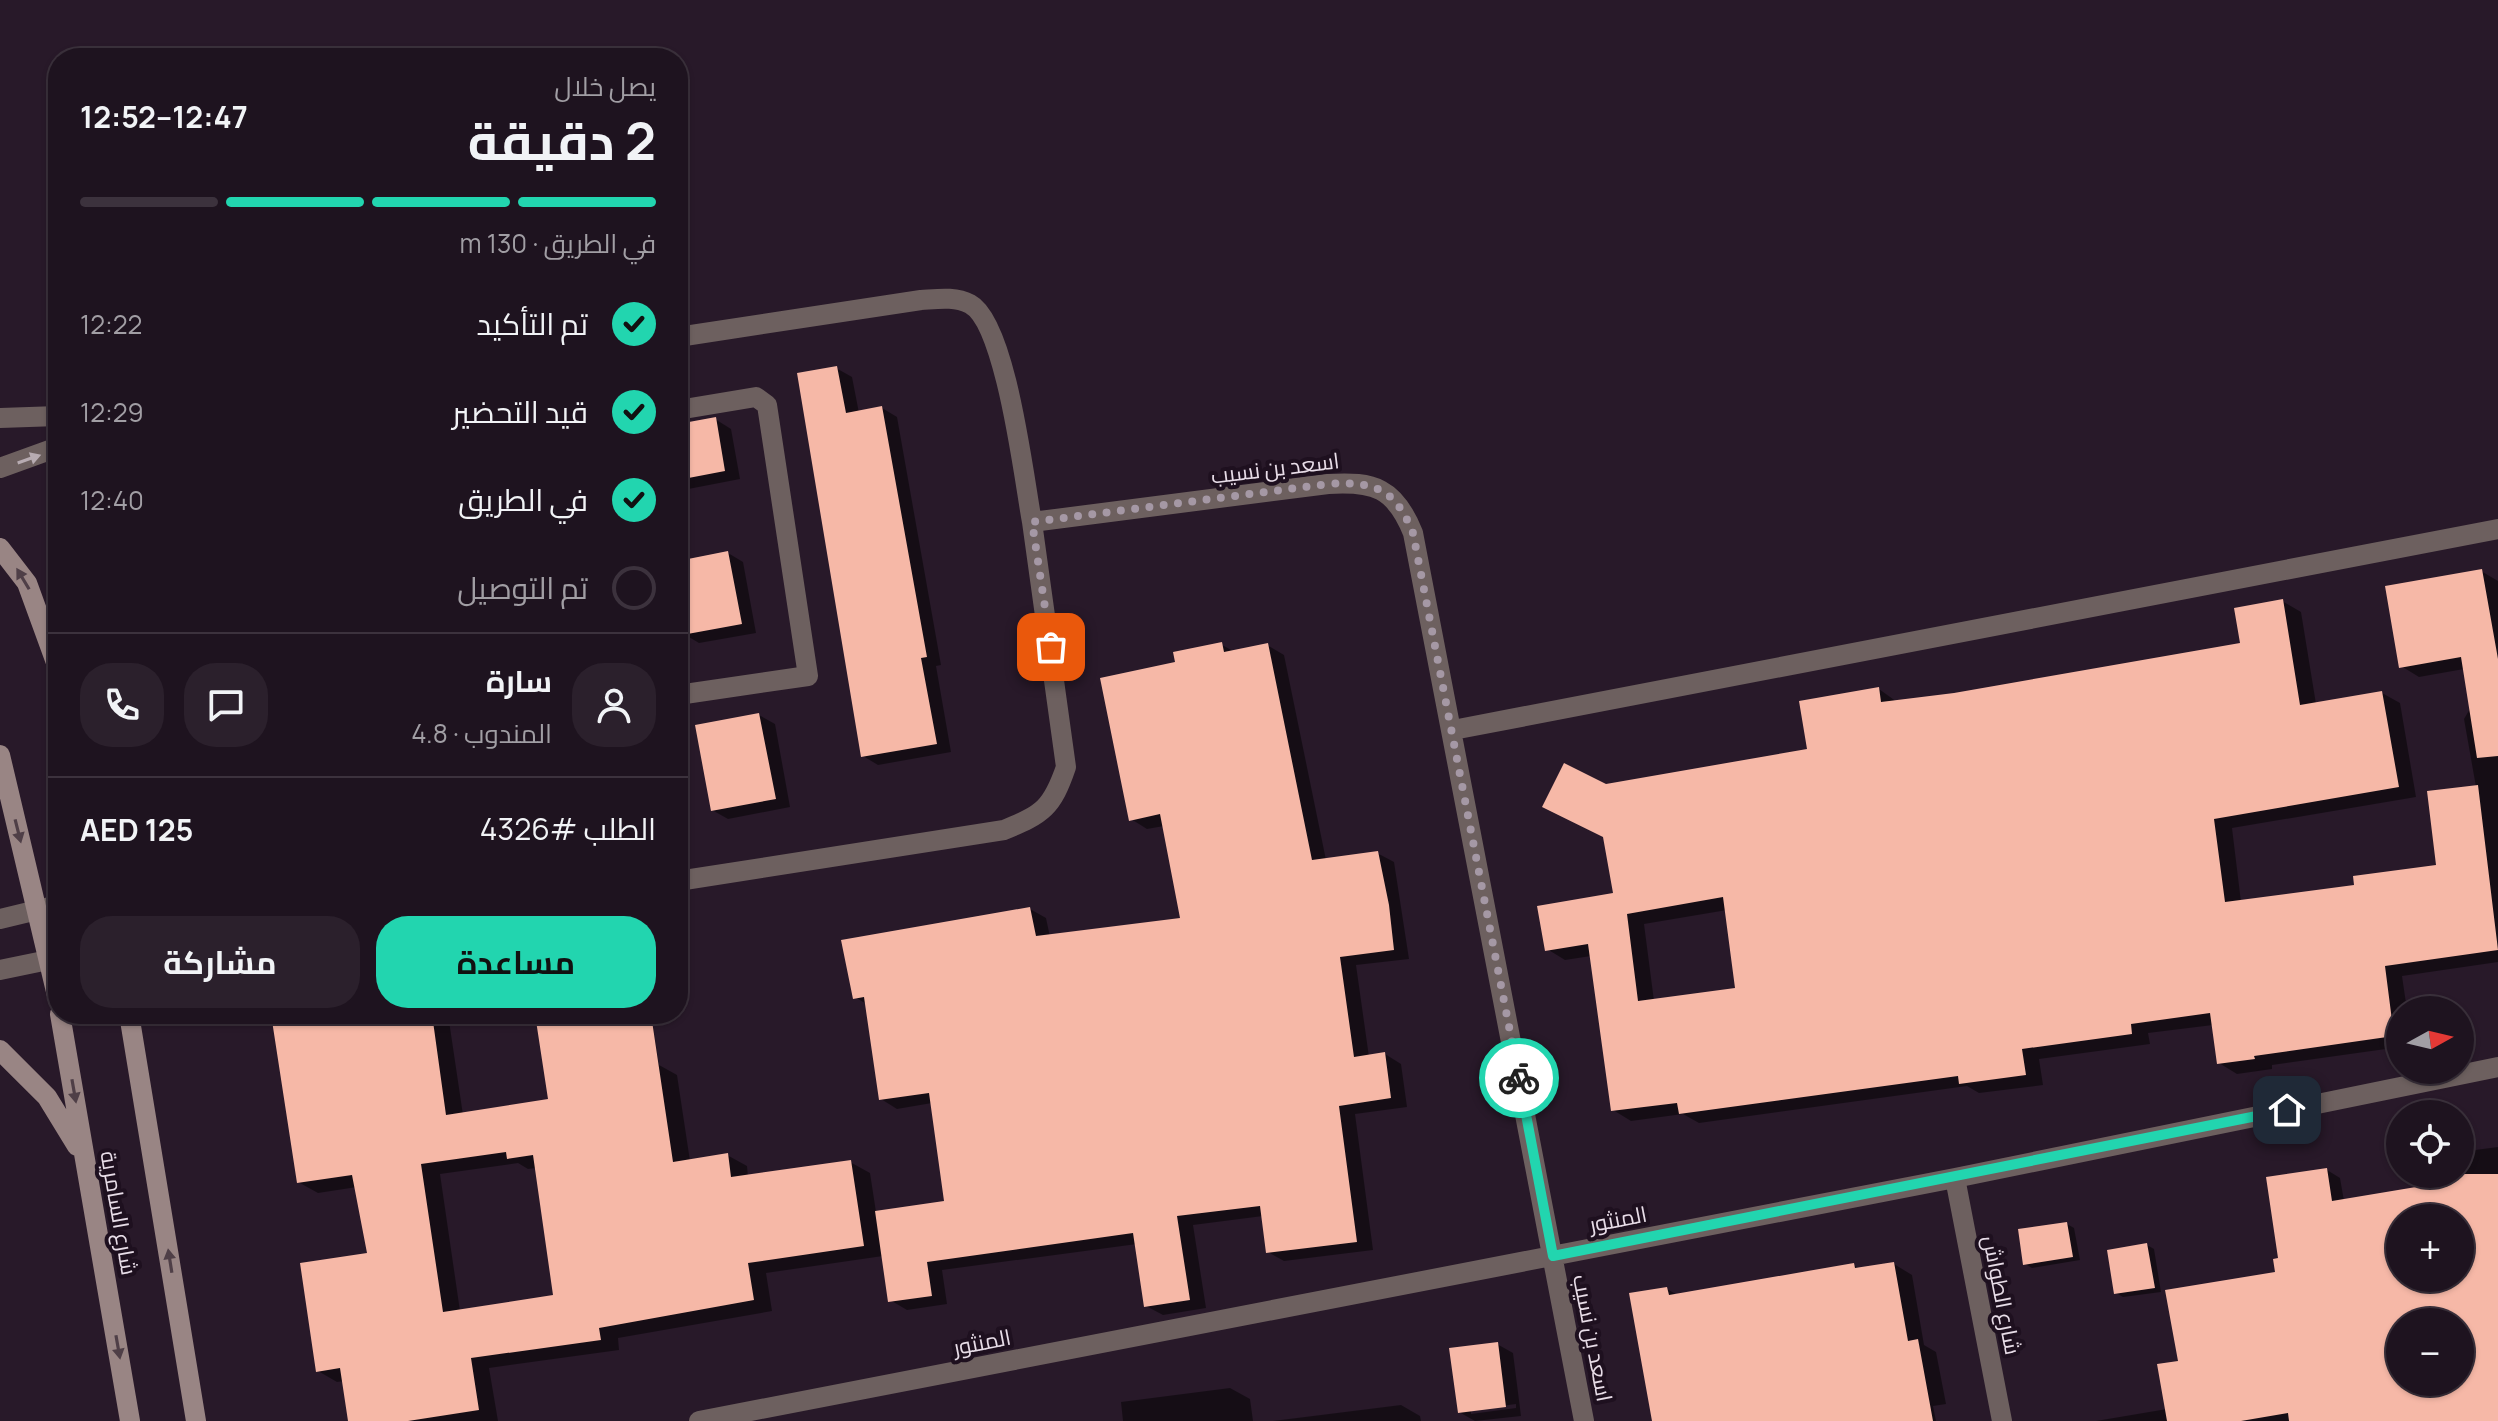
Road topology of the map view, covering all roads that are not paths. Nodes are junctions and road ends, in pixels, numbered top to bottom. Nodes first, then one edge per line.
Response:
1 (688, 335) edge
2 (688, 408) edge
3 (48, 416) edge
4 (0, 418) edge
5 (48, 451) edge
6 (0, 468) edge
7 (1032, 522) junction
8 (2498, 529) edge
9 (0, 548) edge
10 (48, 641) edge
11 (688, 694) edge
12 (1453, 730) junction
13 (0, 755) edge
14 (688, 879) edge
15 (48, 908) edge
16 (0, 919) edge
17 (48, 960) edge
18 (0, 970) edge
19 (62, 1024) edge
20 (131, 1024) edge
21 (0, 1050) edge
22 (2498, 1067) edge
23 (86, 1165) junction
24 (1955, 1178) junction
25 (1553, 1256) junction
26 (130, 1421) edge
27 (196, 1421) edge
28 (699, 1421) edge
29 (1584, 1421) edge
30 (2002, 1421) edge

1 - 7 street
2 - 11 street
3 - 4 street
6 -> 5 street
7 - 12 street, اسعد بن نسيب
7 - 14 street
8 - 12 street
10 -> 9 street
12 - 25 street, اسعد بن نسيب
13 -> 15 street
15 - 16 street
17 - 18 street
19 -> 23 street, شارع السامرية
27 -> 20 street, شارع السامرية
21 - 23 street
22 - 24 street, المنثور
23 -> 26 street, شارع السامرية
24 - 25 street, المنثور
24 - 30 street, شارع الطواش
25 - 28 street, المنثور
25 - 29 street, اسعد بن نسيب

